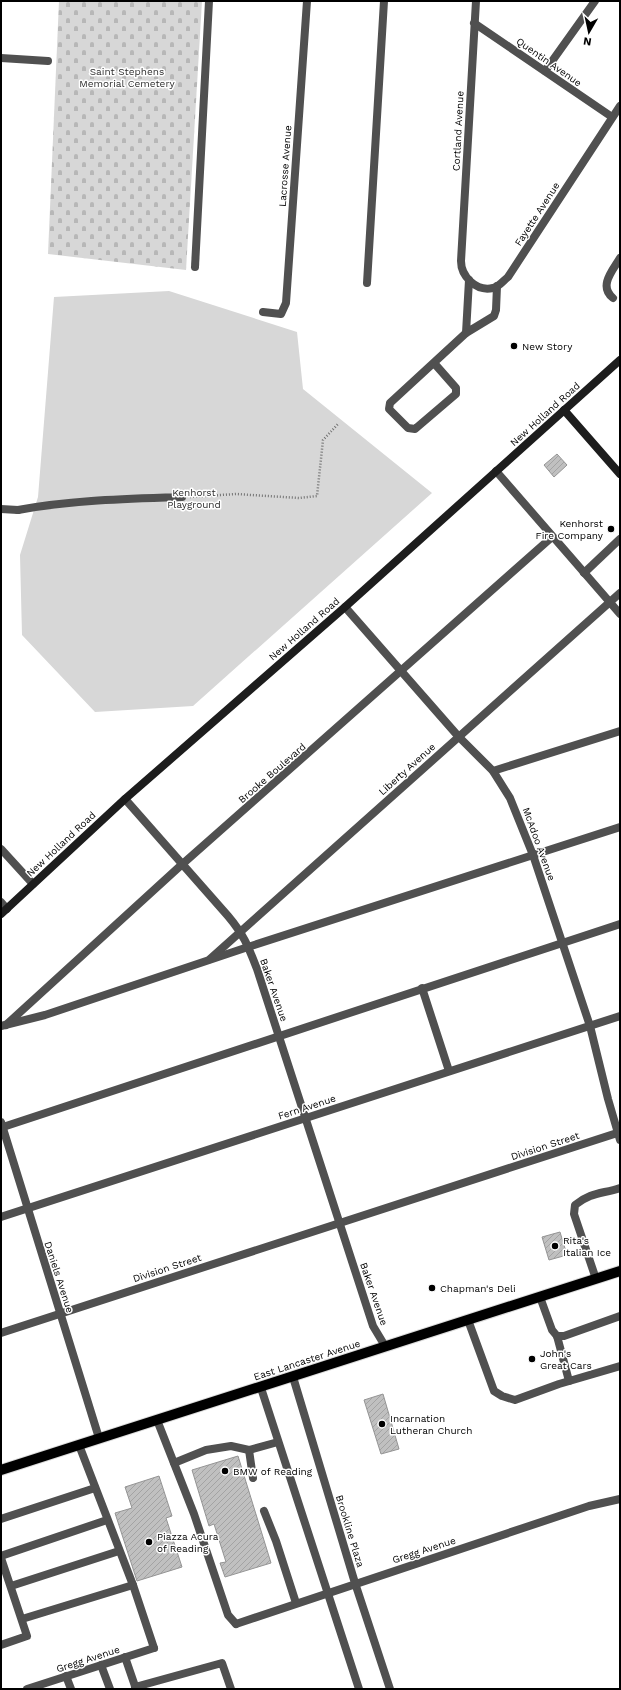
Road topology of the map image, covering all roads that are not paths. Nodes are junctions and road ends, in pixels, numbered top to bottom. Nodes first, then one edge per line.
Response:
1 (209, 1) edge
2 (307, 1) edge
3 (384, 1) edge
4 (476, 1) edge
5 (595, 1) edge
6 (474, 22) junction
7 (1, 58) edge
8 (48, 61) dead end
9 (545, 71) junction
10 (620, 106) edge
11 (612, 118) junction
12 (620, 258) edge
13 (195, 267) dead end
14 (469, 280) junction
15 (367, 283) dead end
16 (497, 286) junction
17 (613, 298) dead end
18 (263, 312) dead end
19 (466, 334) junction
20 (620, 360) edge
21 (434, 363) junction
22 (564, 410) junction
23 (496, 471) junction
24 (620, 474) edge
25 (182, 497) road end
26 (1, 509) edge
27 (552, 537) junction
28 (620, 540) edge
29 (584, 573) junction
30 (620, 593) edge
31 (610, 602) junction
32 (345, 607) junction
33 (620, 614) edge
34 (402, 671) junction
35 (620, 729) edge
36 (458, 736) junction
37 (493, 771) junction
38 (125, 799) junction
39 (620, 827) edge
40 (1, 849) edge
41 (533, 855) junction
42 (182, 865) junction
43 (33, 884) junction
44 (1, 902) edge
45 (4, 911) edge
46 (620, 924) edge
47 (240, 931) junction
48 (562, 943) junction
49 (248, 947) junction
50 (208, 961) junction
51 (422, 988) junction
52 (620, 1016) edge
53 (4, 1025) edge
54 (590, 1026) junction
55 (278, 1036) junction
56 (449, 1071) junction
57 (305, 1118) junction
58 (2, 1125) edge
59 (619, 1135) edge
60 (620, 1188) edge
61 (27, 1208) junction
62 (1, 1217) edge
63 (340, 1223) junction
64 (620, 1271) edge
65 (596, 1279) junction
66 (540, 1297) junction
67 (61, 1314) junction
68 (620, 1316) edge
69 (468, 1320) junction
70 (1, 1333) edge
71 (557, 1336) junction
72 (385, 1346) junction
73 (620, 1366) edge
74 (293, 1377) junction
75 (569, 1381) junction
76 (261, 1388) junction
77 (157, 1420) junction
78 (99, 1438) junction
79 (278, 1442) junction
80 (79, 1445) junction
81 (249, 1450) junction
82 (174, 1463) junction
83 (1, 1470) edge
84 (253, 1478) dead end
85 (95, 1488) junction
86 (620, 1499) edge
87 (264, 1511) dead end
88 (1, 1519) edge
89 (107, 1520) junction
90 (119, 1550) junction
91 (1, 1557) edge
92 (355, 1584) junction
93 (133, 1585) junction
94 (11, 1586) junction
95 (327, 1593) junction
96 (296, 1603) junction
97 (22, 1619) junction
98 (1, 1645) edge
99 (125, 1657) junction
100 (101, 1665) junction
101 (66, 1676) junction
102 (135, 1688) edge
103 (27, 1689) edge
104 (71, 1689) edge
105 (110, 1689) edge
106 (231, 1689) edge
107 (359, 1689) edge
108 (390, 1689) edge

1 - 13 street
2 - 18 street, Lacrosse Avenue
3 - 15 street
4 - 6 street, Cortland Avenue
5 - 9 street
6 - 9 street, Quentin Avenue
6 - 14 street, Cortland Avenue
7 - 8 street
9 - 11 street, Quentin Avenue
10 - 11 street, Fayette Avenue
11 - 16 street, Fayette Avenue
12 - 17 street
14 - 16 street
14 - 19 street
16 - 19 street
19 - 21 street
20 - 22 main road, New Holland Road
21 - 21 street
22 - 23 main road, New Holland Road
22 - 24 main road
23 - 27 street
23 - 32 main road, New Holland Road
25 - 26 street
27 - 29 street
27 - 34 street, Brooke Boulevard
28 - 29 street
29 - 31 street
30 - 31 street, Liberty Avenue
31 - 33 street
31 - 36 street, Liberty Avenue
32 - 34 street, McAdoo Avenue
32 - 38 main road, New Holland Road
34 - 36 street, McAdoo Avenue
34 - 42 street, Brooke Boulevard
35 - 37 street
36 - 37 street, McAdoo Avenue
36 - 47 street, Liberty Avenue
37 - 41 street, McAdoo Avenue
38 - 42 street, Baker Avenue
38 - 43 main road, New Holland Road
39 - 41 street, Brooke Boulevard
40 - 43 street
41 - 48 street, McAdoo Avenue
41 - 49 street, Brooke Boulevard
42 - 47 street, Baker Avenue
42 - 53 street, Brooke Boulevard
43 - 45 main road, New Holland Road
44 - 45 street
46 - 48 street
47 - 49 street, Baker Avenue
47 - 50 street, Liberty Avenue
48 - 51 street
48 - 54 street, McAdoo Avenue
49 - 50 street, Brooke Boulevard
49 - 55 street, Baker Avenue
50 - 53 street, Brooke Boulevard
51 - 55 street
51 - 56 street
52 - 54 street, Fern Avenue
54 - 56 street, Fern Avenue
54 - 59 street, McAdoo Avenue
55 - 57 street, Baker Avenue
55 - 58 street
56 - 57 street, Fern Avenue
57 - 61 street, Fern Avenue
57 - 63 street, Baker Avenue
58 - 61 street, Daniels Avenue
59 - 63 street, Division Street
60 - 65 street
61 - 62 street, Fern Avenue
61 - 67 street, Daniels Avenue
63 - 67 street, Division Street
63 - 72 street, Baker Avenue
64 - 65 main road, East Lancaster Avenue
65 - 66 main road, East Lancaster Avenue
66 - 69 main road, East Lancaster Avenue
66 - 71 street
67 - 70 street, Division Street
67 - 78 street, Daniels Avenue
68 - 71 street
69 - 72 main road, East Lancaster Avenue
69 - 75 street
71 - 75 street
72 - 74 main road, East Lancaster Avenue
73 - 75 street
74 - 76 main road, East Lancaster Avenue
74 - 92 street, Brookline Plaza
76 - 77 main road, East Lancaster Avenue
76 - 79 street
77 - 78 main road, East Lancaster Avenue
77 - 82 street
78 - 80 main road, East Lancaster Avenue
79 - 81 street
79 - 95 street
80 - 83 main road, East Lancaster Avenue
80 - 85 street
81 - 82 street
81 - 84 street
82 - 96 street, Gregg Avenue
85 - 88 street
85 - 89 street
86 - 92 street, Gregg Avenue
87 - 96 street
89 - 90 street
89 - 91 street
90 - 93 street
90 - 94 street
91 - 94 street
92 - 95 street, Gregg Avenue
92 - 108 street, Brookline Plaza
93 - 97 street
93 - 99 street, Gregg Avenue
94 - 97 street
95 - 96 street, Gregg Avenue
95 - 107 street
97 - 98 street
99 - 100 street, Gregg Avenue
99 - 102 street
100 - 101 street, Gregg Avenue
100 - 105 street
101 - 103 street, Gregg Avenue
101 - 104 street
102 - 106 street

